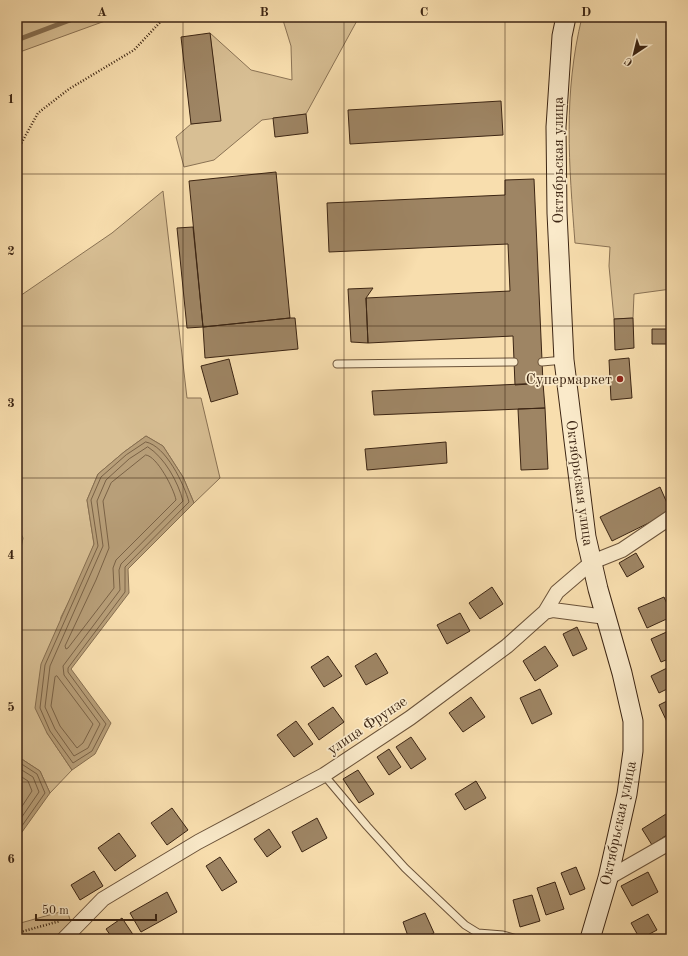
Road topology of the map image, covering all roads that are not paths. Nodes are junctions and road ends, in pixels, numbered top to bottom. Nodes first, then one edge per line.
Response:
1 (566, 17) edge
2 (564, 360) junction
3 (514, 362) dead end
4 (542, 362) dead end
5 (337, 364) dead end
6 (671, 517) edge
7 (592, 562) junction
8 (545, 612) junction
9 (606, 617) junction
10 (324, 774) junction
11 (671, 842) edge
12 (608, 878) junction
13 (64, 939) edge
14 (517, 939) edge
15 (590, 939) edge

1 - 2 main road, Октябрьская улица
2 - 4 lane
2 - 7 main road, Октябрьская улица
3 - 5 lane
6 - 7 street, улица Фрунзе
7 - 8 street, улица Фрунзе
7 - 9 main road, Октябрьская улица
8 - 9 street
8 - 10 street, улица Фрунзе
9 - 12 main road, Октябрьская улица
10 - 13 street, улица Фрунзе
10 - 14 lane
11 - 12 street
12 - 15 main road, Октябрьская улица

